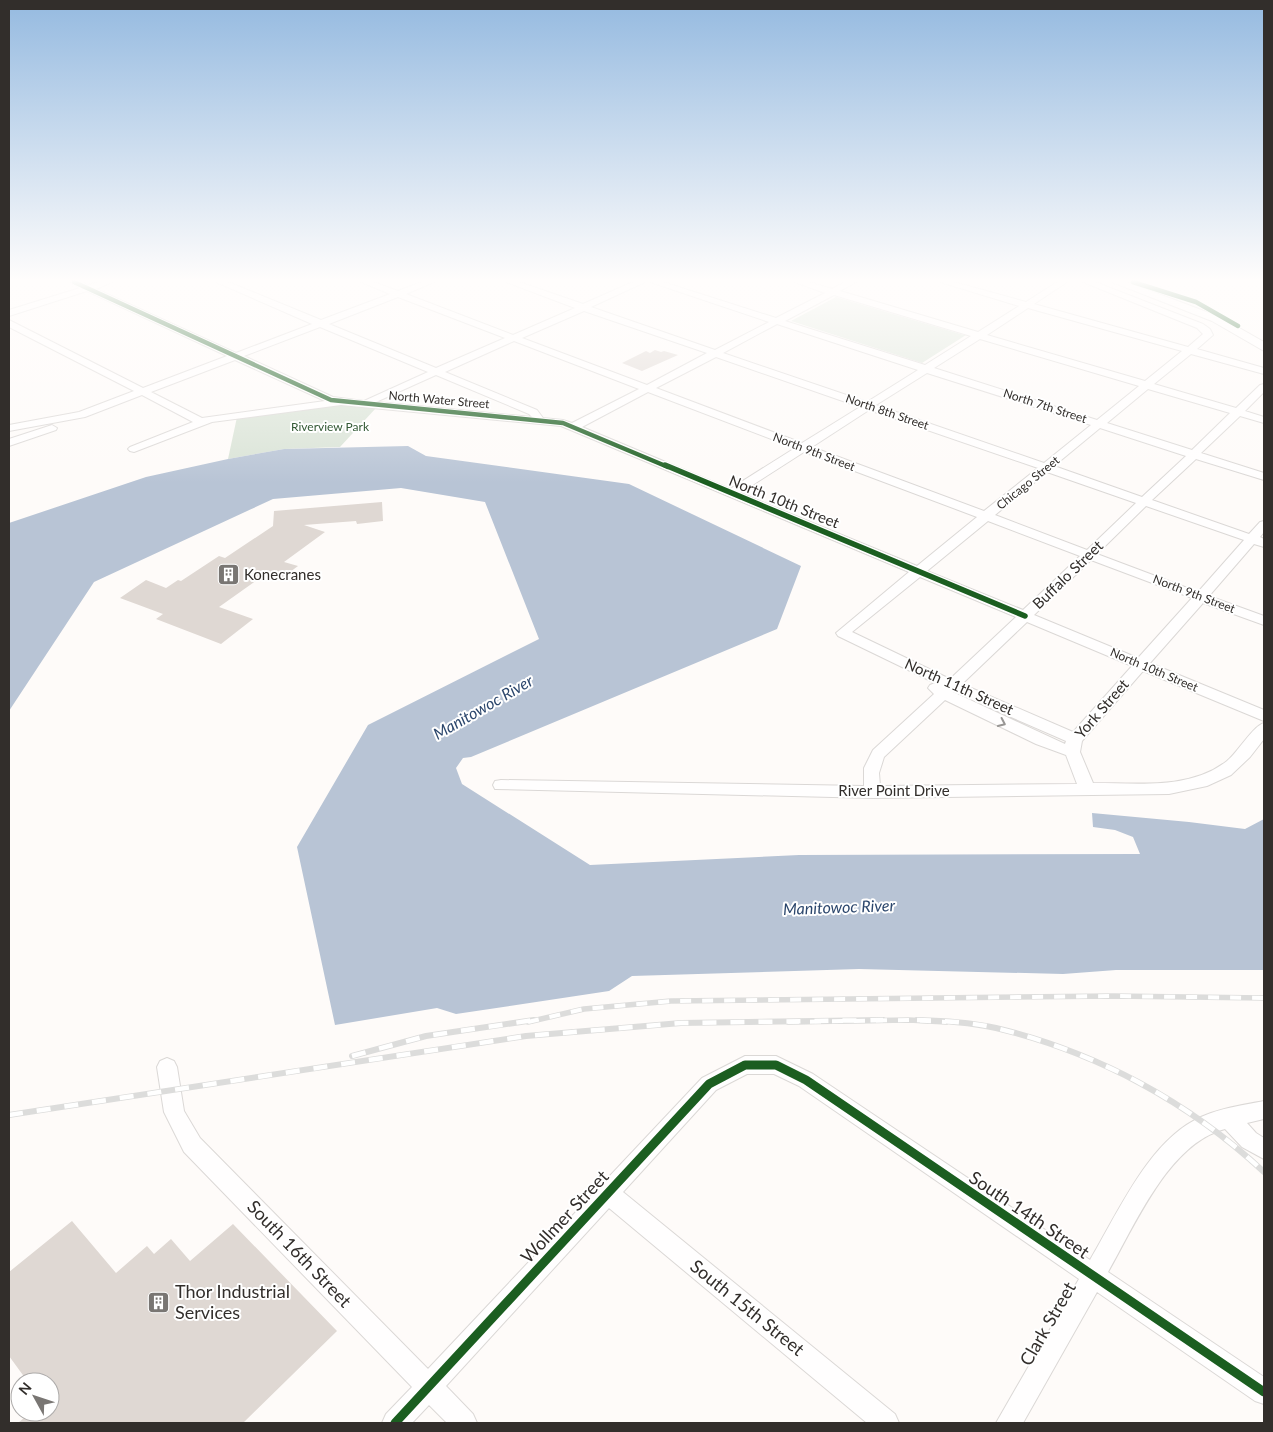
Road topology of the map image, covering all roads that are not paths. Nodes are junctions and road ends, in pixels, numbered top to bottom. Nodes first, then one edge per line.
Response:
1 (58, 349) edge
2 (220, 349) edge
3 (255, 349) edge
4 (381, 349) edge
5 (489, 349) edge
6 (542, 349) edge
7 (703, 349) edge
8 (723, 349) edge
9 (863, 349) edge
10 (958, 349) edge
11 (1023, 349) edge
12 (1186, 349) edge
13 (1190, 350) junction
14 (715, 353) junction
15 (236, 356) junction
16 (926, 369) junction
17 (1264, 371) edge
18 (437, 372) junction
19 (1147, 385) junction
20 (1264, 387) edge
21 (647, 388) junction
22 (142, 392) junction
23 (341, 402) junction
24 (366, 404) junction
25 (868, 406) junction
26 (1238, 412) junction
27 (9, 415) edge
28 (76, 416) junction
29 (536, 420) junction
30 (1264, 420) edge
31 (201, 422) junction
32 (1100, 424) junction
33 (14, 427) edge
34 (573, 427) junction
35 (9, 443) edge
36 (802, 447) junction
37 (134, 449) dead end
38 (1194, 454) junction
39 (1047, 468) junction
40 (1264, 476) edge
41 (730, 494) junction
42 (1145, 502) junction
43 (988, 516) junction
44 (1264, 525) edge
45 (1258, 541) edge
46 (1089, 554) junction
47 (920, 572) junction
48 (1201, 597) junction
49 (1025, 616) junction
50 (1264, 621) edge
51 (843, 634) joint
52 (1142, 664) junction
53 (948, 689) junction
54 (1264, 716) edge
55 (1264, 728) edge
56 (1074, 745) junction
57 (501, 784) dead end
58 (1088, 790) junction
59 (873, 792) junction
60 (776, 1065) joint
61 (167, 1067) dead end
62 (1264, 1110) edge
63 (1230, 1119) junction
64 (1264, 1149) edge
65 (607, 1194) junction
66 (1093, 1276) junction
67 (428, 1387) junction
68 (1264, 1392) edge
69 (395, 1423) edge
70 (464, 1423) edge
71 (886, 1423) edge
72 (1008, 1423) edge

1 - 22 street
2 - 15 street
3 - 15 street
4 - 18 street
5 - 18 street
6 - 21 street, North 9th Street
7 - 14 street, North 8th Street
8 - 14 street
9 - 16 street, North 7th Street
10 - 16 street
11 - 19 street
12 - 13 street
13 - 17 street
13 - 19 street, Chicago Street
14 - 21 street
14 - 25 street, North 8th Street
15 - 22 street
15 - 23 street
16 - 25 street
16 - 32 street, North 7th Street
18 - 24 street
18 - 29 street
19 - 26 street
19 - 32 street, Chicago Street
20 - 26 street, Buffalo Street
21 - 34 street
21 - 36 street, North 9th Street
22 - 28 street
22 - 31 street
23 - 24 street, North Water Street
23 - 31 street, North Water Street
24 - 29 street, North Water Street
25 - 36 street
25 - 39 street, North 8th Street
26 - 30 street
26 - 38 street, Buffalo Street
27 - 33 street
28 - 33 street
28 - 35 street
29 - 34 street, North 10th Street
31 - 37 street, North Water Street
32 - 38 street, North 7th Street
32 - 39 street, Chicago Street
34 - 41 street, North 10th Street
36 - 41 street
36 - 43 street, North 9th Street
38 - 40 street, North 7th Street
38 - 42 street, Buffalo Street
39 - 42 street, North 8th Street
39 - 43 street, Chicago Street
41 - 47 street, North 10th Street
42 - 45 street, North 8th Street
42 - 46 street, Buffalo Street
43 - 46 street, North 9th Street
43 - 47 street, Chicago Street
44 - 45 street, York Street
45 - 48 street, York Street
46 - 48 street, North 9th Street
46 - 49 street, Buffalo Street
47 - 49 street, North 10th Street
47 - 51 street, Chicago Street
48 - 50 street, North 9th Street
48 - 52 street, York Street
49 - 52 street, North 10th Street
49 - 53 street, Buffalo Street
51 - 53 street, North 11th Street
52 - 54 street, North 10th Street
52 - 56 street, York Street
53 - 56 street, North 11th Street
53 - 59 street, Buffalo Street
55 - 58 street, River Point Drive
56 - 58 street, York Street
57 - 59 street, River Point Drive
58 - 59 street, River Point Drive
60 - 65 street, Wollmer Street
60 - 66 street, South 14th Street
61 - 67 street, South 16th Street
62 - 63 street, Clark Street
63 - 64 street
63 - 66 street, Clark Street
65 - 67 street, Wollmer Street
65 - 71 street, South 15th Street
66 - 68 street, South 14th Street
66 - 72 street, Clark Street
67 - 69 street, Wollmer Street
67 - 70 street, South 16th Street

